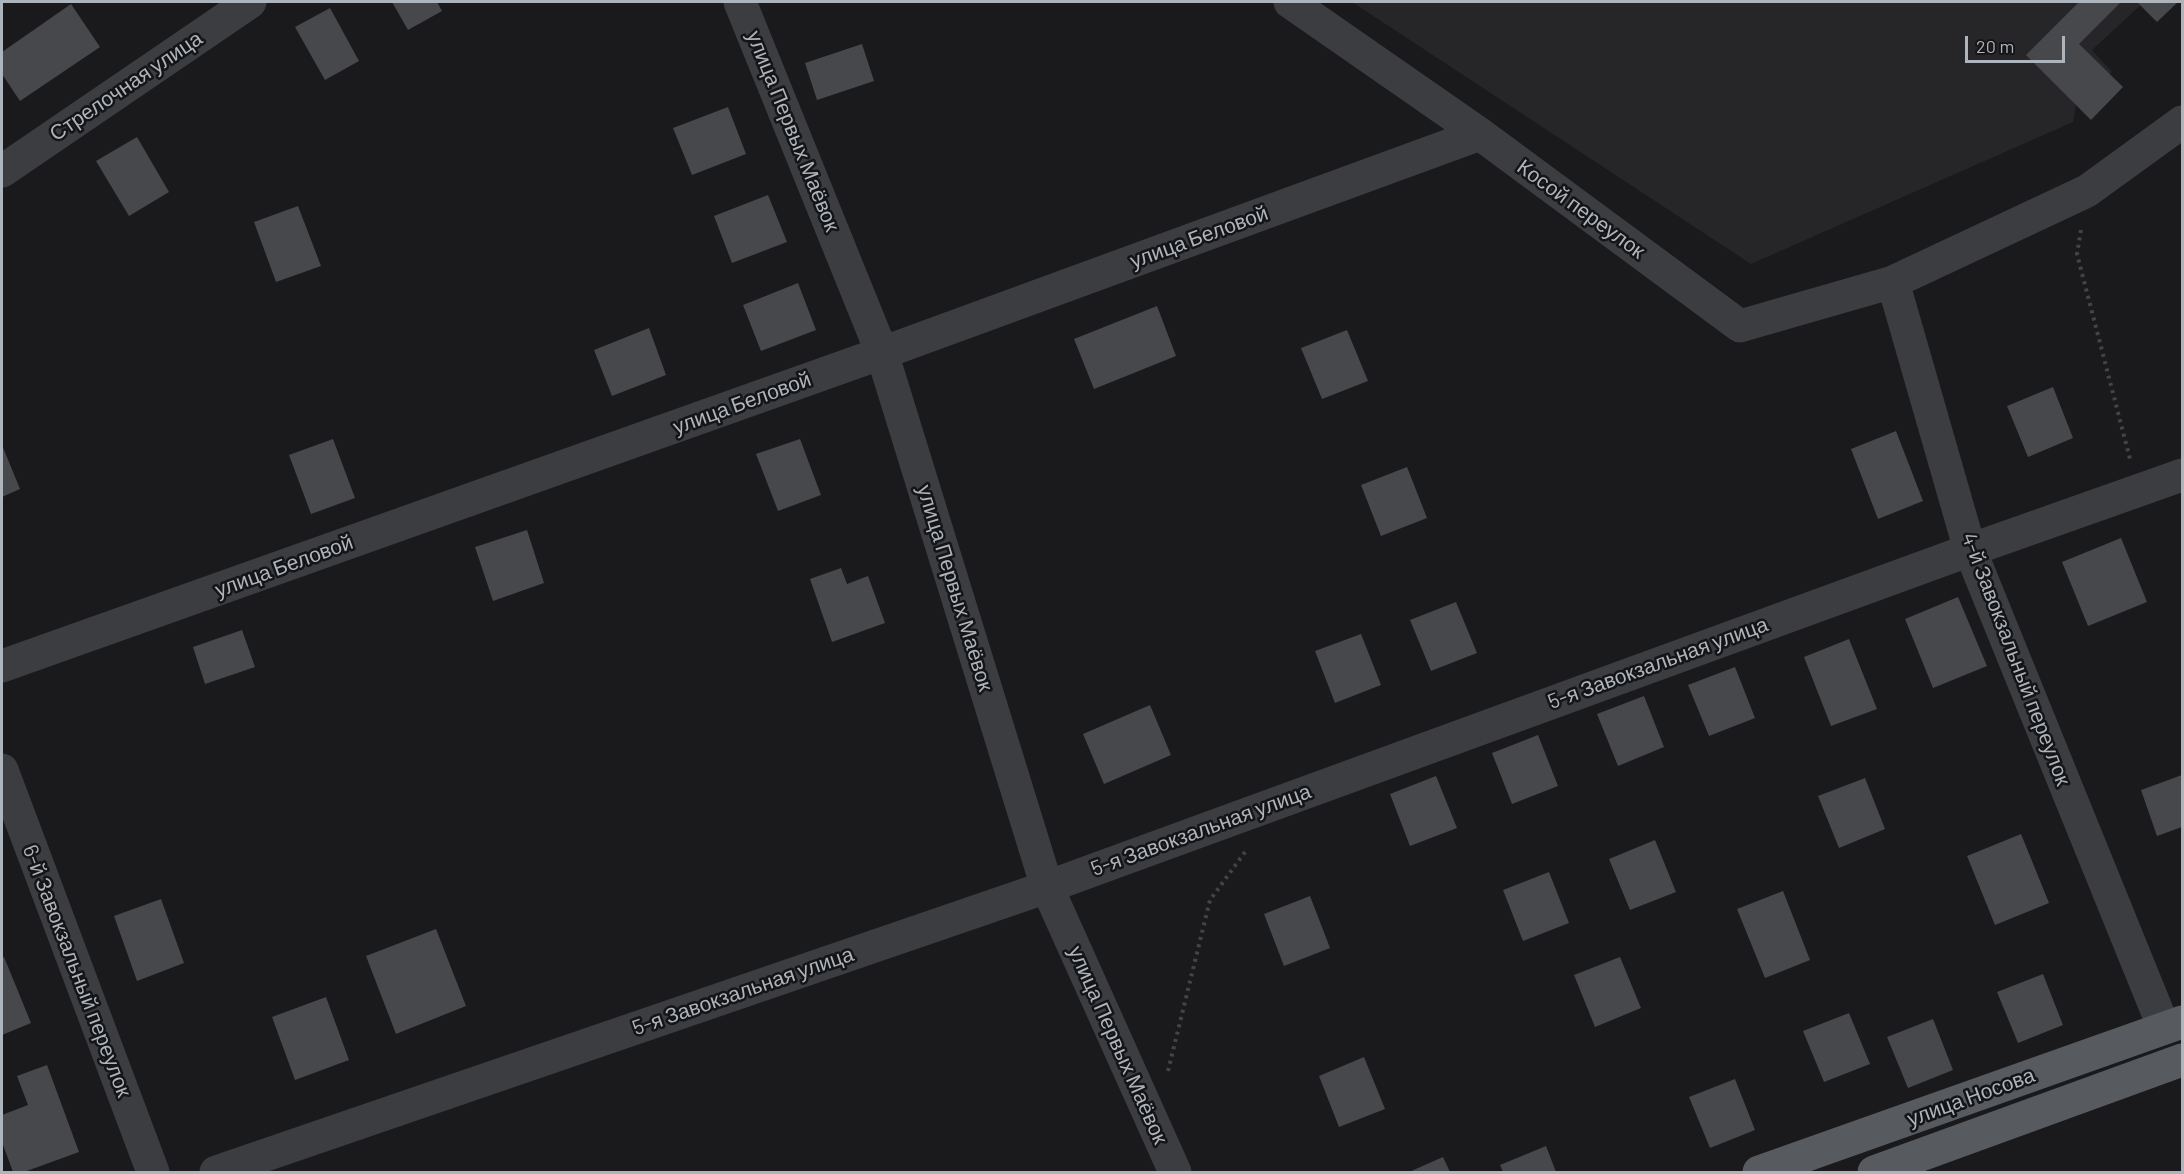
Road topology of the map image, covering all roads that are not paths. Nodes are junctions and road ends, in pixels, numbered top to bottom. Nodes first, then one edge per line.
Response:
1 (250, 2) edge
2 (740, 2) edge
3 (1290, 2) edge
4 (2182, 122) edge
5 (1480, 134) junction
6 (2, 171) edge
7 (1893, 282) junction
8 (882, 353) junction
9 (2182, 476) edge
10 (1970, 549) junction
11 (2, 666) edge
12 (2, 770) edge
13 (1047, 887) junction
14 (2173, 1025) edge
15 (2180, 1066) edge
16 (153, 1173) edge
17 (216, 1173) edge
18 (1175, 1173) edge
19 (1759, 1173) edge
20 (1874, 1173) edge

1 - 6 street, Стрелочная улица
2 - 8 street, улица Первых Маёвок
3 - 5 street, Косой переулок
4 - 7 street
5 - 7 street, Косой переулок
5 - 8 street, улица Беловой
7 - 10 street, 4-й Завокзальный переулок
8 - 11 street, улица Беловой
8 - 13 street, улица Первых Маёвок
9 - 10 street, 5-я Завокзальная улица
10 - 13 street, 5-я Завокзальная улица
10 - 14 street, 4-й Завокзальный переулок
12 - 16 street, 6-й Завокзальный переулок
13 - 17 street, 5-я Завокзальная улица
13 - 18 street, улица Первых Маёвок
14 - 15 main road
14 - 19 main road, улица Носова
15 - 20 main road, улица Носова

